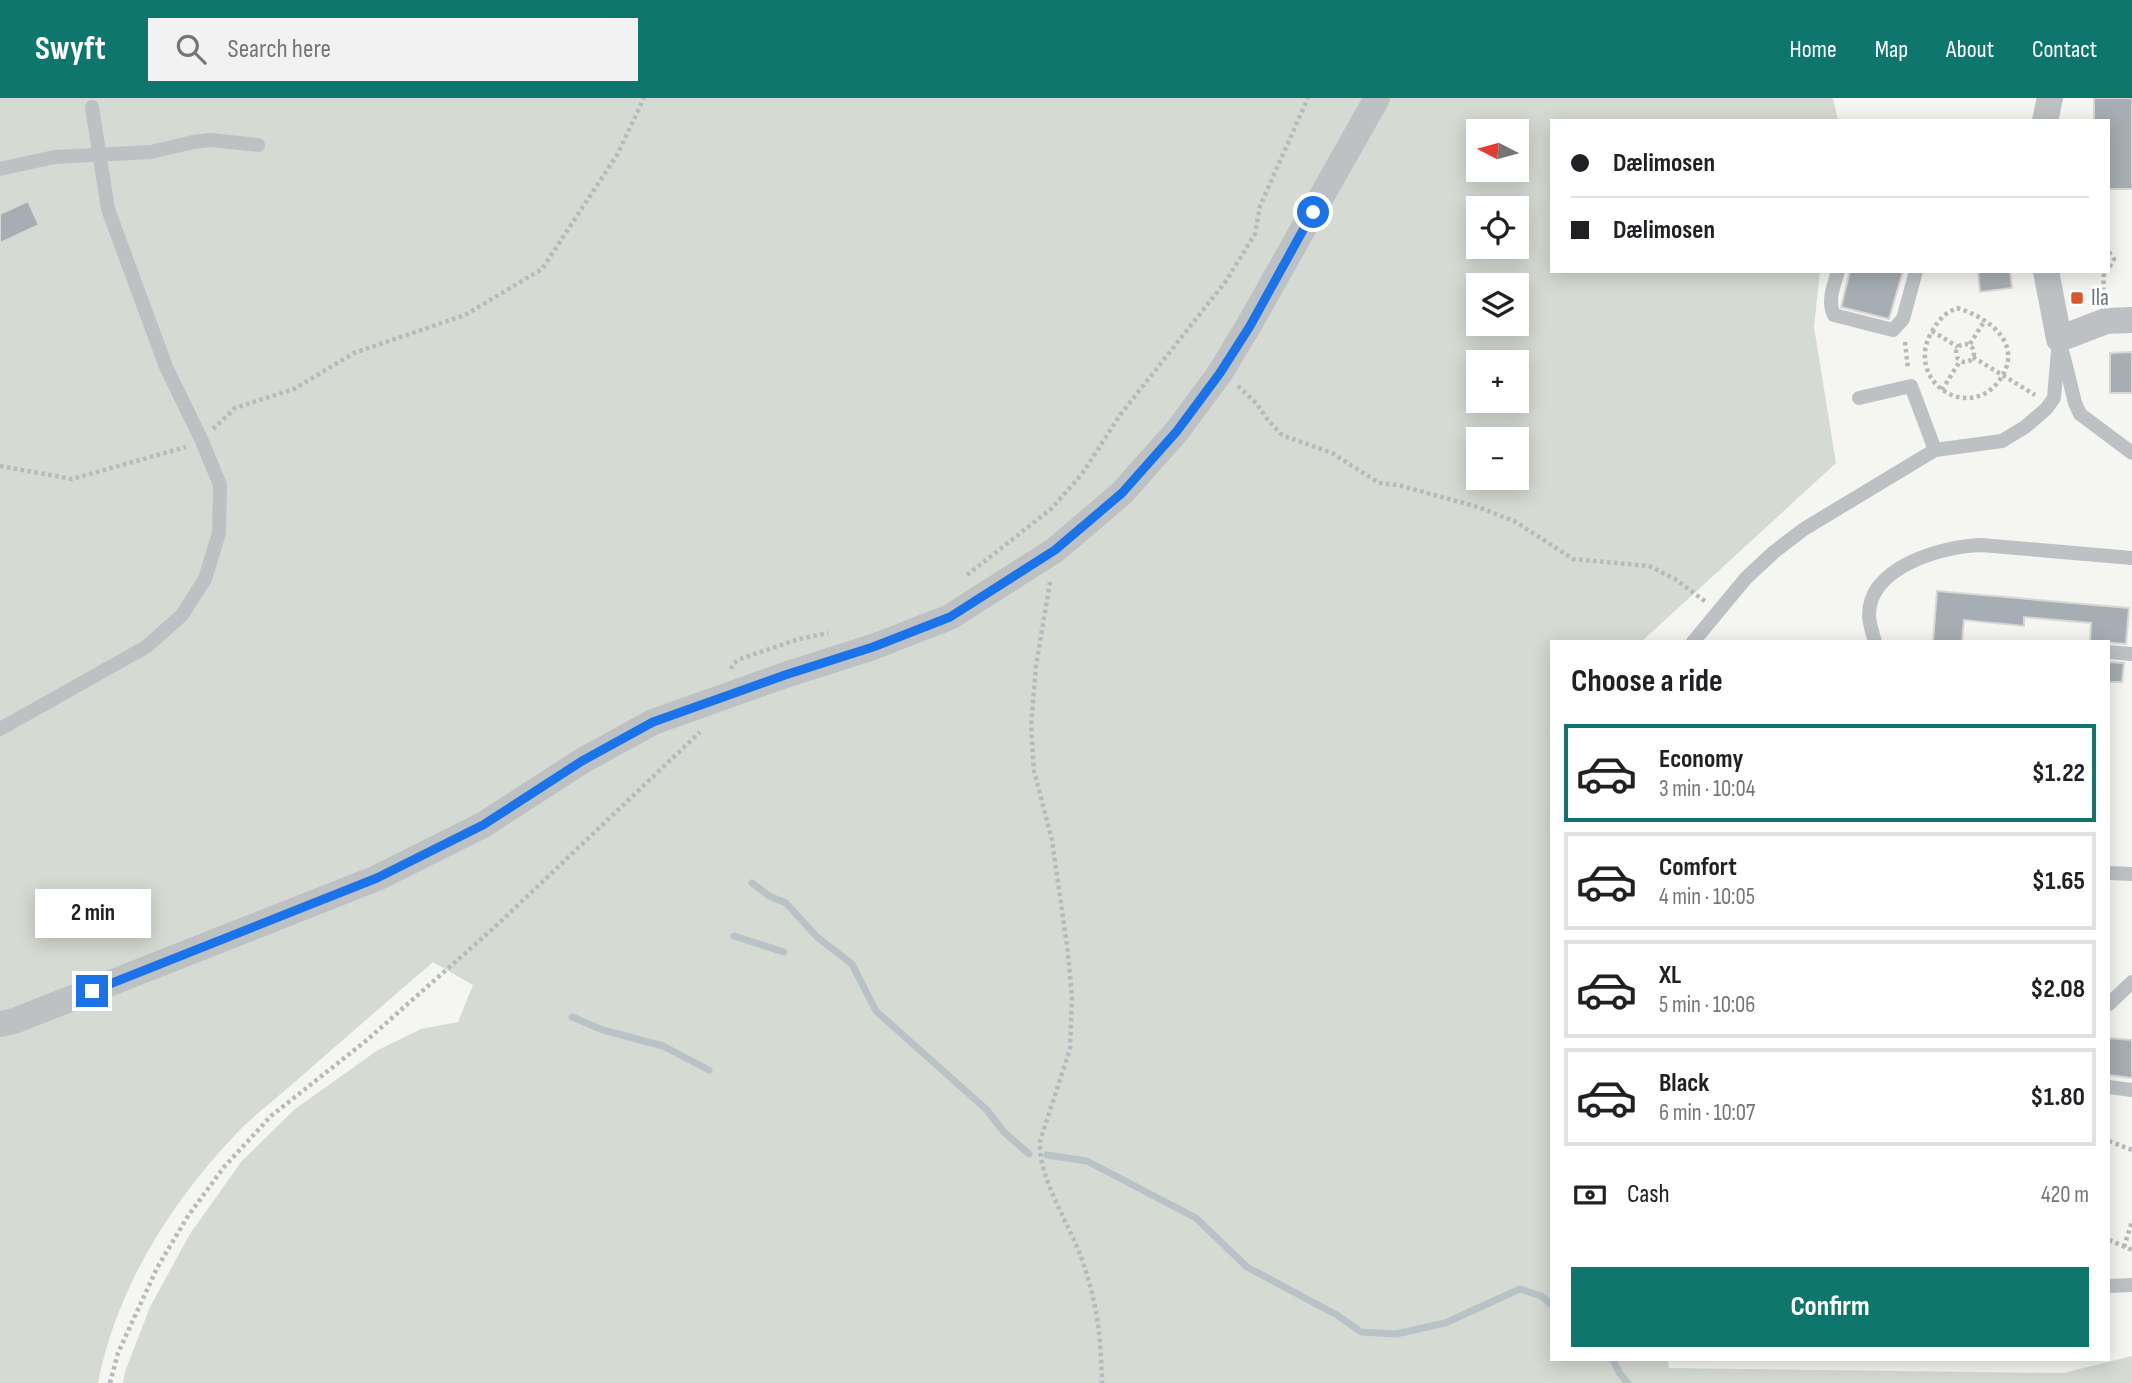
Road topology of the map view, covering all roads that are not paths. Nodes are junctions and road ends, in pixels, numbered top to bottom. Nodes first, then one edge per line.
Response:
1 (1377, 98) edge
2 (2050, 98) edge
3 (92, 107) dead end
4 (2045, 119) edge
5 (258, 145) dead end
6 (99, 154) junction
7 (0, 169) edge
8 (1837, 273) edge
9 (1915, 273) edge
10 (2046, 273) edge
11 (2132, 320) edge
12 (2059, 339) junction
13 (1859, 398) dead end
14 (1936, 450) junction
15 (2132, 453) edge
16 (2132, 558) edge
17 (1695, 640) edge
18 (1874, 640) edge
19 (2110, 652) edge
20 (2132, 654) edge
21 (0, 729) edge
22 (2110, 873) edge
23 (2132, 874) edge
24 (2132, 982) edge
25 (2110, 1003) edge
26 (0, 1024) edge
27 (2110, 1087) edge
28 (2132, 1090) edge
29 (2132, 1285) edge
30 (2110, 1286) edge

1 - 26 street
2 - 4 street
3 - 6 lane
5 - 6 lane
6 - 7 lane
6 - 21 lane
8 - 9 lane
10 - 12 street
11 - 12 street
12 - 14 lane
12 - 15 lane
13 - 14 lane
14 - 17 lane
16 - 18 lane
19 - 20 lane
22 - 23 lane
24 - 25 lane
27 - 28 lane
29 - 30 lane

